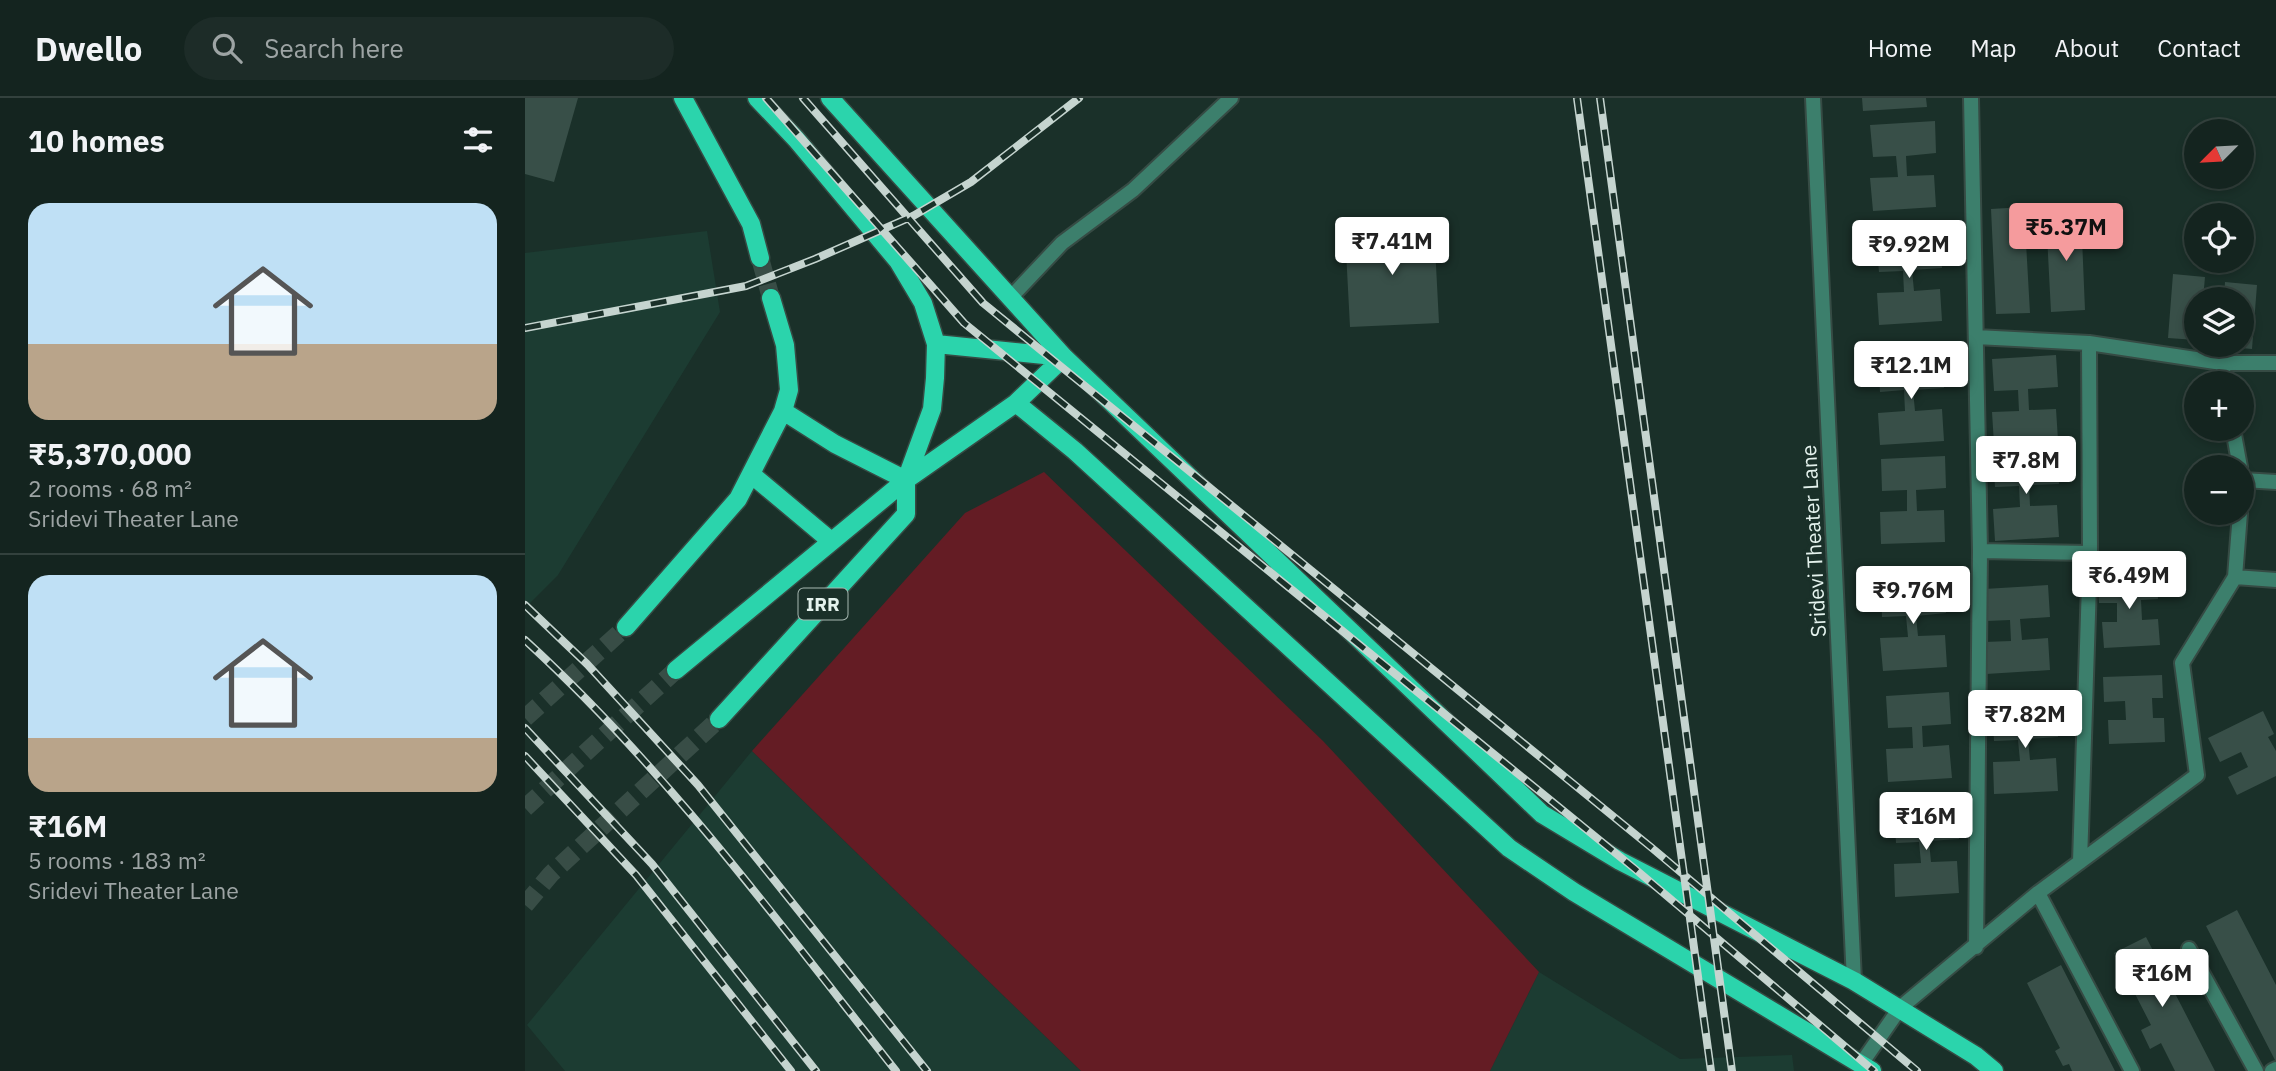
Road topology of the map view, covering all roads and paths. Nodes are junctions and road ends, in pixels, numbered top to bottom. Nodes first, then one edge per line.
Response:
1 (684, 98) edge
2 (757, 98) edge
3 (830, 98) edge
4 (1231, 98) edge
5 (1813, 98) edge
6 (1971, 98) edge
7 (761, 258) tunnel mouth
8 (1012, 296) junction
9 (771, 298) tunnel mouth
10 (1976, 337) junction
11 (2089, 343) junction
12 (936, 344) junction
13 (1064, 357) junction
14 (2222, 363) junction
15 (2276, 363) edge
16 (2223, 371) edge
17 (1016, 403) junction
18 (783, 411) junction
19 (751, 474) junction
20 (2254, 479) edge
21 (906, 480) junction
22 (2276, 482) edge
23 (2239, 525) edge
24 (831, 541) junction
25 (1980, 551) junction
26 (2090, 553) junction
27 (2235, 577) junction
28 (2276, 580) edge
29 (626, 627) tunnel mouth
30 (676, 670) tunnel mouth
31 (719, 719) tunnel mouth
32 (2080, 862) junction
33 (2038, 893) junction
34 (1976, 947) junction
35 (2189, 949) dead end
36 (1854, 981) junction
37 (1900, 1008) junction
38 (1866, 1068) edge
39 (1994, 1071) edge
40 (2133, 1071) edge
41 (2256, 1071) edge

1 - 7 main road
2 - 12 main road, IRR
3 - 8 main road
4 - 8 street
5 - 36 street, Sridevi Theater Lane
6 - 10 street
8 - 13 main road
9 - 18 main road
10 - 11 street
10 - 25 street
11 - 14 street
11 - 26 street
12 - 13 main road
12 - 21 main road, IRR
13 - 17 main road, IRR
13 - 36 main road
14 - 15 street
14 - 16 street
17 - 21 main road, IRR
17 - 38 main road
18 - 19 main road
18 - 21 main road
19 - 24 main road
19 - 29 main road
20 - 22 street
21 - 24 main road, IRR
21 - 31 main road, IRR
23 - 27 street
24 - 30 main road, IRR
25 - 26 street
25 - 34 street
26 - 32 street
27 - 28 street
27 - 32 street
32 - 33 street
33 - 34 street
33 - 40 street
34 - 37 street
35 - 41 street
36 - 37 main road
37 - 38 street
37 - 39 main road

